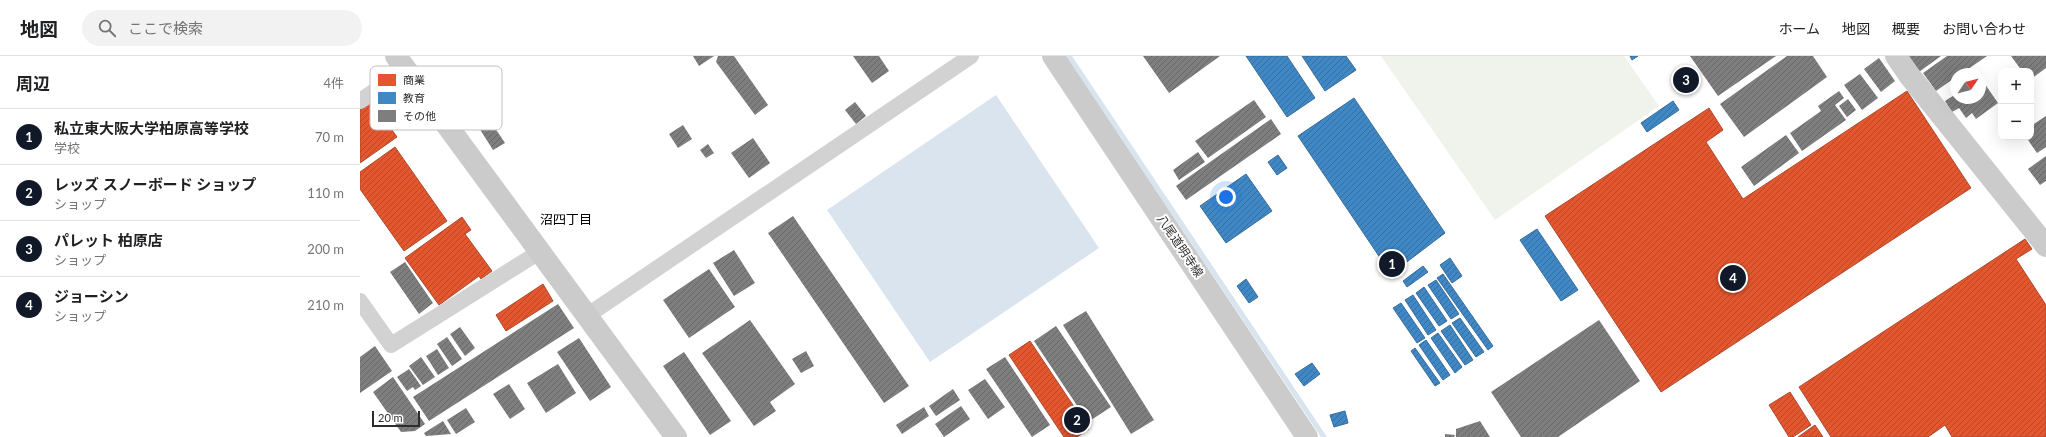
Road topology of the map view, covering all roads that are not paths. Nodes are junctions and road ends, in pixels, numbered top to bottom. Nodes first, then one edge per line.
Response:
1 (971, 56) edge
2 (1052, 56) edge
3 (1896, 56) edge
4 (370, 92) edge
5 (360, 101) edge
6 (451, 130) edge
7 (2046, 246) edge
8 (541, 251) junction
9 (360, 301) edge
10 (588, 316) junction
11 (676, 437) edge
12 (1307, 437) edge

1 - 10 street
2 - 12 street, 八尾道明寺線
3 - 7 street
4 - 5 street
6 - 8 street
8 - 9 street
8 - 10 street
10 - 11 street

